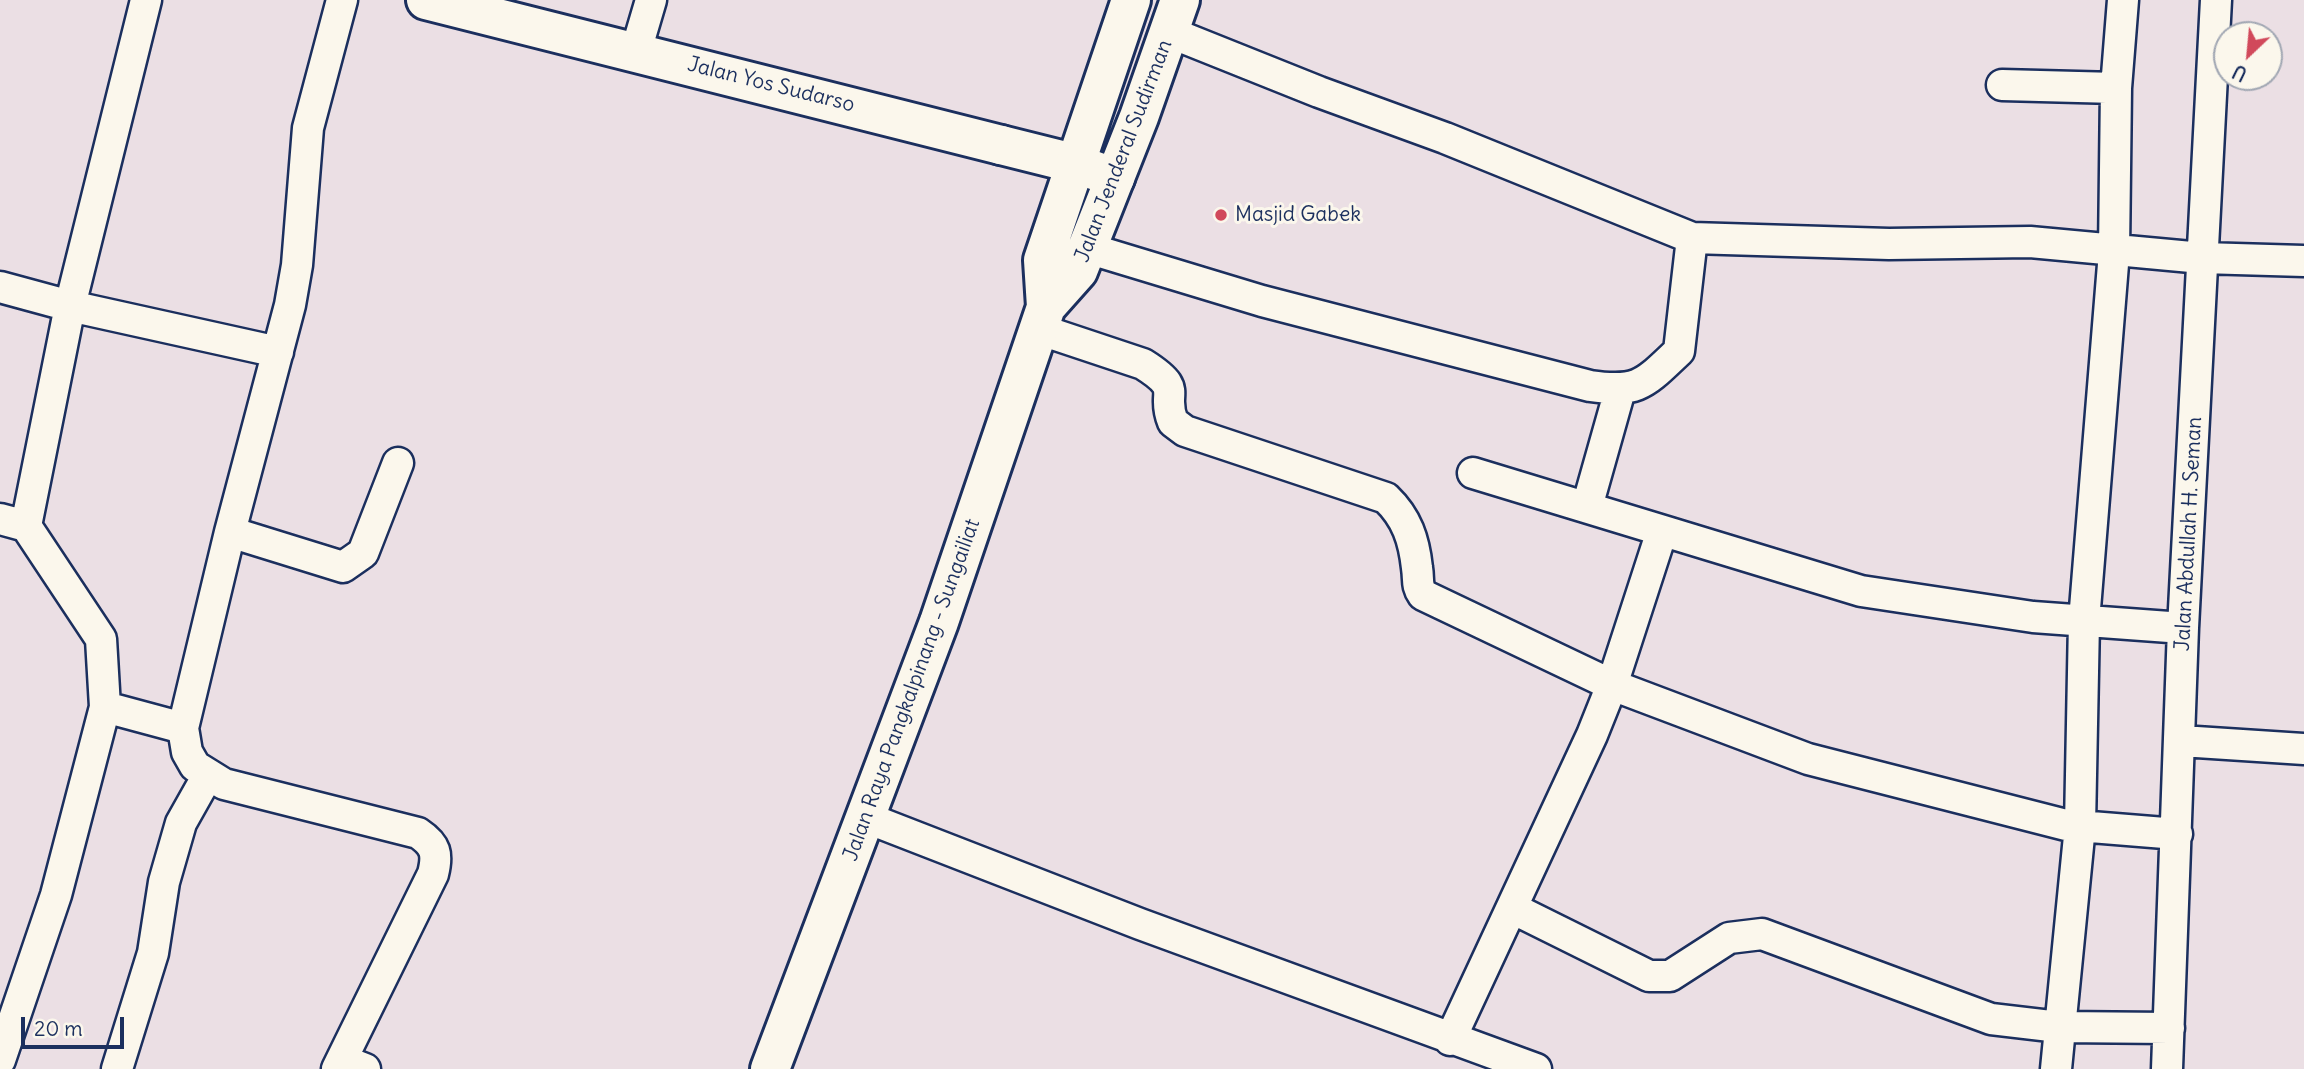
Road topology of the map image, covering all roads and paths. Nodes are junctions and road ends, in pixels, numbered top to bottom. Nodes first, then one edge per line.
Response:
1 (146, 0) edge
2 (342, 0) edge
3 (426, 0) edge
4 (650, 0) edge
5 (1131, 0) edge
6 (2123, 0) edge
7 (2216, 0) edge
8 (1175, 16) edge
9 (636, 51) junction
10 (2002, 85) dead end
11 (2116, 88) junction
12 (1077, 164) junction
13 (1115, 178) junction
14 (1692, 238) junction
15 (1087, 248) junction
16 (2114, 252) junction
17 (2202, 258) junction
18 (2304, 261) edge
19 (0, 287) edge
20 (70, 306) junction
21 (1042, 318) junction
22 (278, 352) junction
23 (1620, 390) junction
24 (398, 463) dead end
25 (1473, 473) dead end
26 (1587, 507) junction
27 (13, 522) edge
28 (1662, 531) junction
29 (230, 532) junction
30 (2084, 621) junction
31 (2183, 628) junction
32 (1612, 685) junction
33 (105, 707) junction
34 (183, 729) junction
35 (2181, 741) junction
36 (2304, 749) edge
37 (208, 775) junction
38 (867, 818) junction
39 (2080, 826) junction
40 (2177, 834) junction
41 (1512, 908) junction
42 (2060, 1027) junction
43 (2169, 1028) junction
44 (1450, 1040) junction
45 (0, 1060) edge
46 (348, 1066) edge
47 (117, 1069) edge
48 (770, 1069) edge
49 (1536, 1069) edge
50 (2056, 1069) edge
51 (2167, 1069) edge

1 - 20 street
2 - 22 street
3 - 9 main road, Jalan Yos Sudarso
4 - 9 street
5 - 12 main road, Jalan Jenderal Sudirman
6 - 11 street
7 - 17 street, Jalan Abdullah H. Seman
8 - 13 main road, Jalan Jenderal Sudirman
8 - 14 street
9 - 12 main road, Jalan Yos Sudarso
10 - 11 street
11 - 16 street
12 - 13 main road, Jalan Yos Sudarso
12 - 21 main road, Jalan Jenderal Sudirman
13 - 15 main road, Jalan Jenderal Sudirman
14 - 16 street
14 - 23 street
15 - 21 main road, Jalan Jenderal Sudirman
15 - 23 street
16 - 17 street
16 - 30 street
17 - 18 street
17 - 31 street, Jalan Abdullah H. Seman
19 - 20 street
20 - 22 street
20 - 27 street
21 - 32 street
21 - 38 main road, Jalan Raya Pangkalpinang - Sungailiat
22 - 29 street
23 - 26 street
24 - 29 street
25 - 26 street
26 - 28 street
27 - 33 street
28 - 30 street
28 - 32 street
29 - 34 street
30 - 31 street
30 - 39 street
31 - 35 street, Jalan Abdullah H. Seman
32 - 39 street
32 - 41 street
33 - 34 street
33 - 45 street
34 - 37 street
35 - 36 street
35 - 40 street, Jalan Abdullah H. Seman
37 - 46 street
37 - 47 street
38 - 44 street
38 - 48 main road, Jalan Raya Pangkalpinang - Sungailiat
39 - 40 street
39 - 42 street
40 - 43 street, Jalan Abdullah H. Seman
41 - 42 street
41 - 44 street
42 - 43 street
42 - 50 street
43 - 51 street, Jalan Abdullah H. Seman
44 - 49 street

